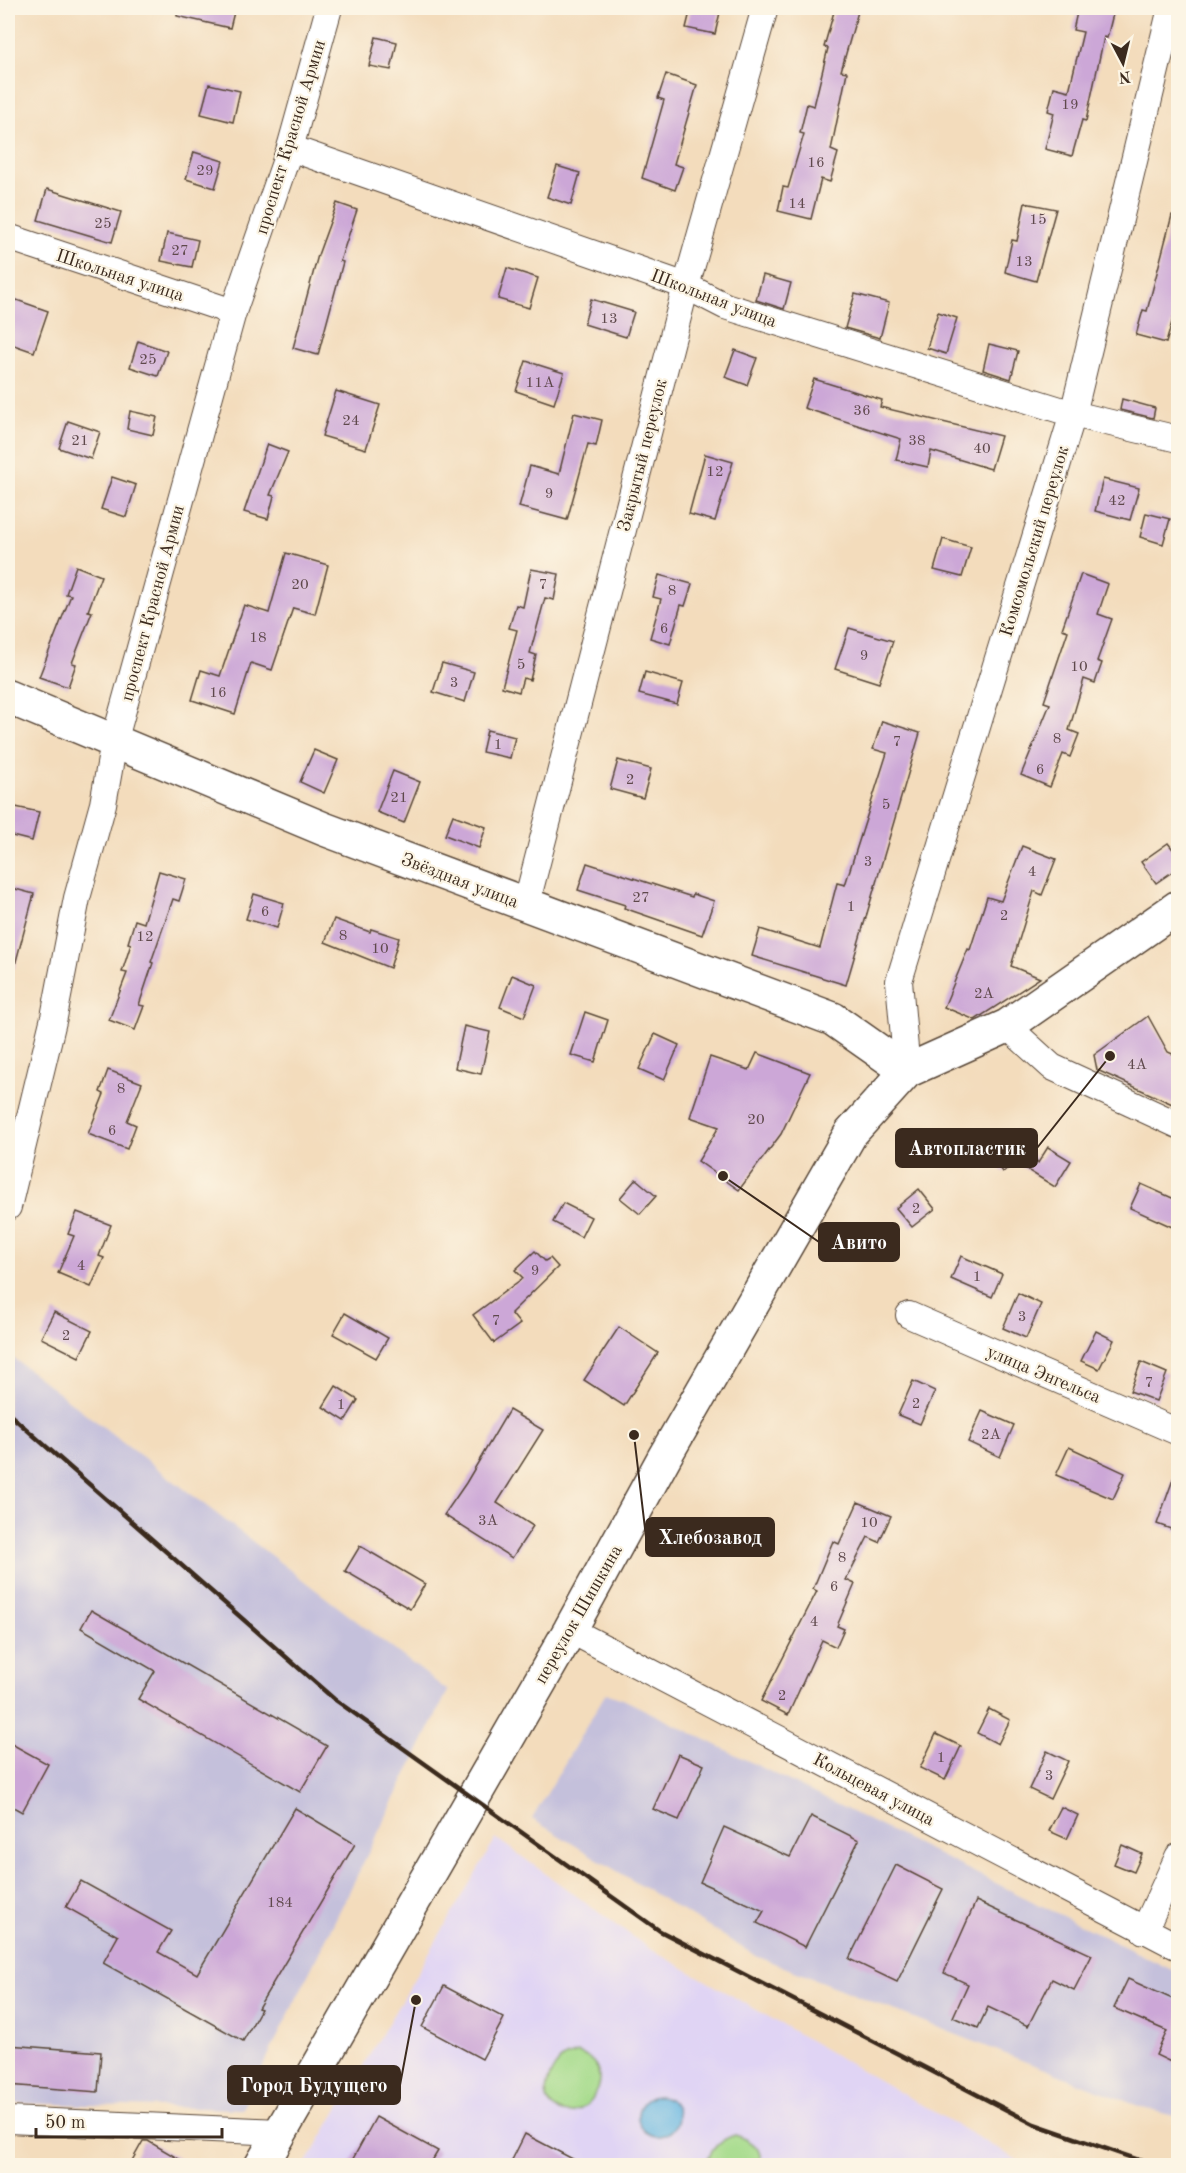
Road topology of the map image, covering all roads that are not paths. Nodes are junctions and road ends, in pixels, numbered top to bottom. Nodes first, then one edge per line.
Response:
1 (329, 8) edge
2 (765, 8) edge
3 (1171, 8) edge
4 (290, 148) junction
5 (8, 237) edge
6 (686, 286) junction
7 (233, 312) junction
8 (1073, 414) junction
9 (1179, 439) edge
10 (8, 697) edge
11 (114, 742) junction
12 (526, 905) junction
13 (1179, 907) edge
14 (1007, 1026) junction
15 (907, 1071) junction
16 (1179, 1125) edge
17 (8, 1207) edge
18 (909, 1315) dead end
19 (1179, 1432) edge
20 (570, 1630) junction
21 (1179, 1857) edge
22 (1144, 1931) junction
23 (1179, 1947) edge
24 (8, 2120) edge
25 (280, 2133) junction
26 (261, 2166) edge

1 - 4 street, проспект Красной Армии
2 - 6 street, Закрытый переулок
3 - 8 street, Комсомольский переулок
4 - 6 street, Школьная улица
4 - 7 street, проспект Красной Армии
5 - 7 street, Школьная улица
6 - 8 street, Школьная улица
6 - 12 street, Закрытый переулок
7 - 11 street, проспект Красной Армии
8 - 9 street, Школьная улица
8 - 15 street, Комсомольский переулок
10 - 11 main road, Звёздная улица
11 - 12 main road, Звёздная улица
11 - 17 street, проспект Красной Армии
12 - 15 main road, Звёздная улица
13 - 14 main road
14 - 15 main road
14 - 16 street
15 - 20 main road, переулок Шишкина
18 - 19 street, улица Энгельса
20 - 22 street, Кольцевая улица
20 - 25 main road, переулок Шишкина
21 - 22 street
22 - 23 street, Кольцевая улица
24 - 25 street
25 - 26 main road, переулок Шишкина

